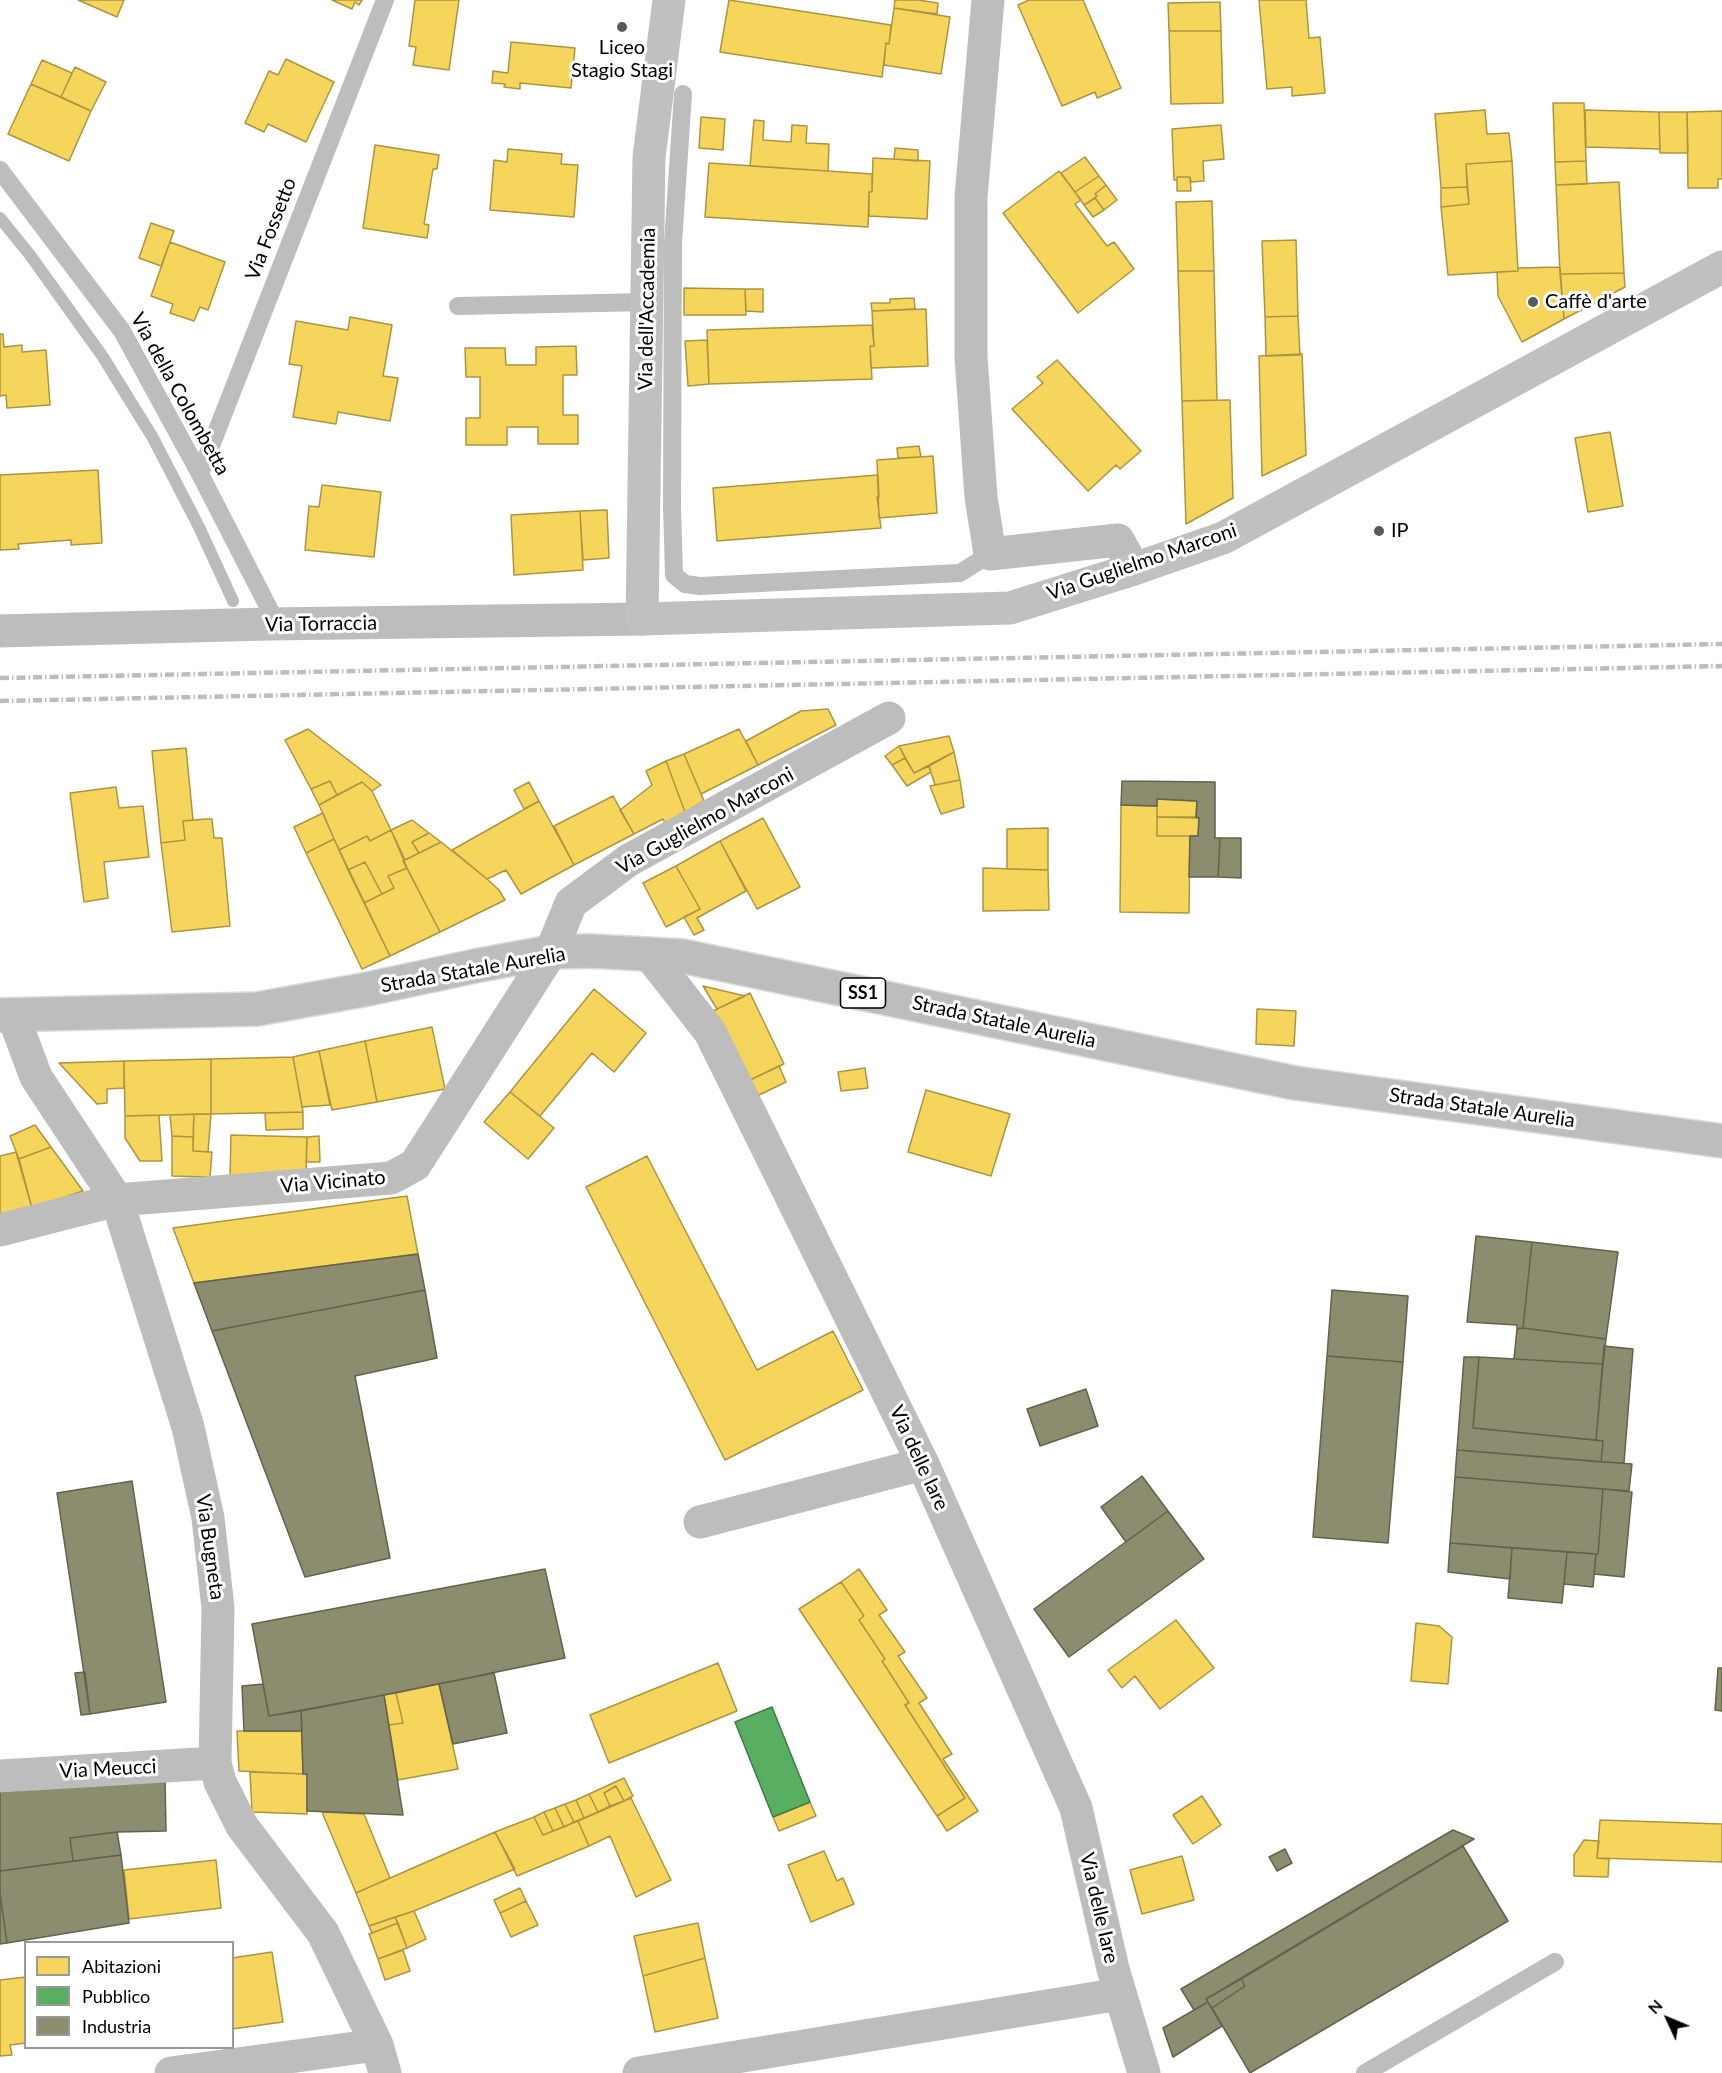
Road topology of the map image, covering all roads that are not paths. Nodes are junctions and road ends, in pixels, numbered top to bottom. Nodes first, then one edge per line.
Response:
1 (386, 0) edge
2 (669, 0) edge
3 (988, 0) edge
4 (683, 94) dead end
5 (0, 170) edge
6 (1722, 267) edge
7 (647, 302) junction
8 (458, 306) dead end
9 (200, 474) junction
10 (990, 554) junction
11 (1134, 569) junction
12 (642, 619) junction
13 (277, 624) junction
14 (0, 631) edge
15 (889, 718) dead end
16 (551, 952) junction
17 (649, 954) junction
18 (7, 1015) edge
19 (1722, 1141) edge
20 (117, 1200) junction
21 (0, 1230) edge
22 (923, 1464) junction
23 (700, 1522) dead end
24 (215, 1763) junction
25 (0, 1776) edge
26 (1555, 1962) dead end
27 (1120, 1994) junction
28 (381, 2059) edge
29 (171, 2073) edge
30 (639, 2073) edge
31 (1144, 2073) edge
32 (1365, 2073) edge

1 - 9 lane, Via Fossetto
2 - 7 street, Via dell'Accademia
3 - 10 street
4 - 10 lane
5 - 9 lane, Via della Colombetta
6 - 11 street, Via Guglielmo Marconi
7 - 8 lane
7 - 12 street, Via dell'Accademia
9 - 13 lane, Via della Colombetta
10 - 11 street
11 - 12 street, Via Guglielmo Marconi
12 - 13 street, Via Torraccia
13 - 14 street, Via Torraccia
15 - 16 street, Via Guglielmo Marconi
16 - 17 street, Strada Statale Aurelia / SS1
16 - 18 street, Strada Statale Aurelia / SS1
16 - 20 street, Via Vicinato
17 - 19 street, Strada Statale Aurelia / SS1
17 - 22 street, Via delle Iare
18 - 20 street, Via Bugneta
20 - 21 street, Via Vicinato
20 - 24 street, Via Bugneta
22 - 23 street
22 - 27 street, Via delle Iare
24 - 25 street, Via Meucci
24 - 28 street, Via Bugneta
26 - 32 lane
27 - 30 street
27 - 31 street, Via delle Iare
28 - 29 street

